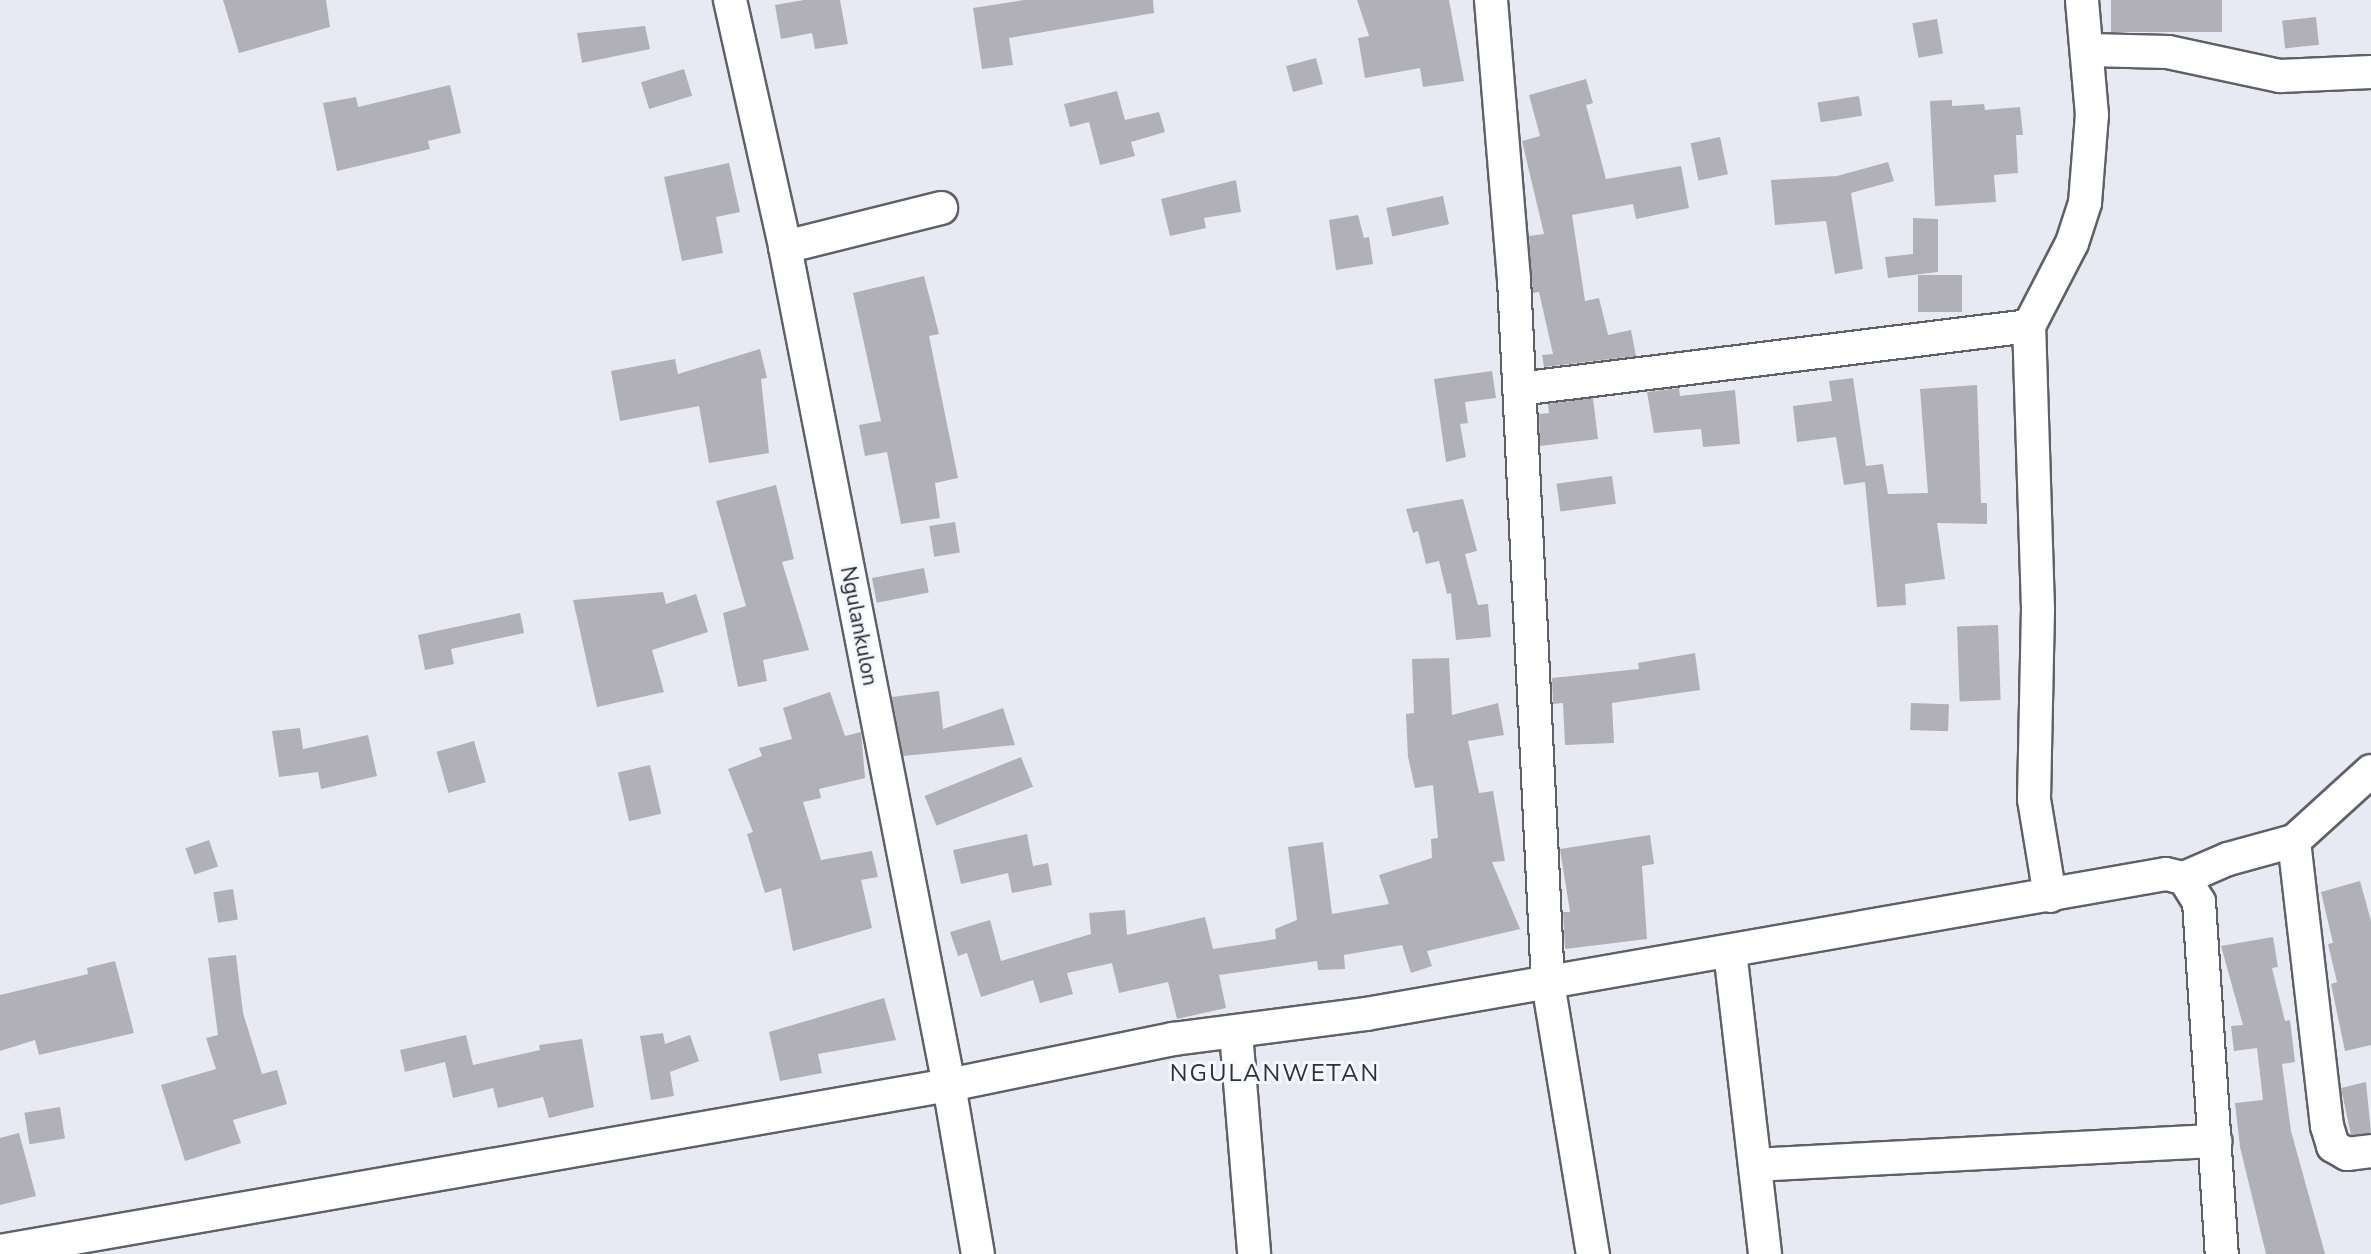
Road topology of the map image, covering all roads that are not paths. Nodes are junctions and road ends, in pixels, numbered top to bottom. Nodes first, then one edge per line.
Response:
1 (730, 0) edge
2 (1491, 0) edge
3 (2082, 0) edge
4 (2089, 50) junction
5 (2371, 72) edge
6 (941, 208) dead end
7 (785, 247) junction
8 (2029, 326) junction
9 (1520, 389) junction
10 (2371, 771) edge
11 (2294, 841) junction
12 (2184, 878) junction
13 (2050, 896) junction
14 (1730, 951) junction
15 (1548, 983) junction
16 (1236, 1033) junction
17 (949, 1085) junction
18 (2215, 1141) junction
19 (2371, 1151) edge
20 (1755, 1165) junction
21 (0, 1251) edge
22 (978, 1254) edge
23 (1254, 1254) edge
24 (1593, 1254) edge
25 (1765, 1254) edge
26 (2222, 1254) edge

1 - 7 street, Ngulankulon
2 - 9 street
3 - 4 street
4 - 5 street
4 - 8 street
6 - 7 street
7 - 17 street, Ngulankulon
8 - 9 street
8 - 13 street
9 - 15 street
10 - 11 street
11 - 12 street
11 - 19 street
12 - 13 street
12 - 18 street
13 - 14 street
14 - 15 street
14 - 20 street
15 - 16 street
15 - 24 street
16 - 17 street
16 - 23 street
17 - 21 street
17 - 22 street, Ngulankulon
18 - 20 street
18 - 26 street
20 - 25 street

